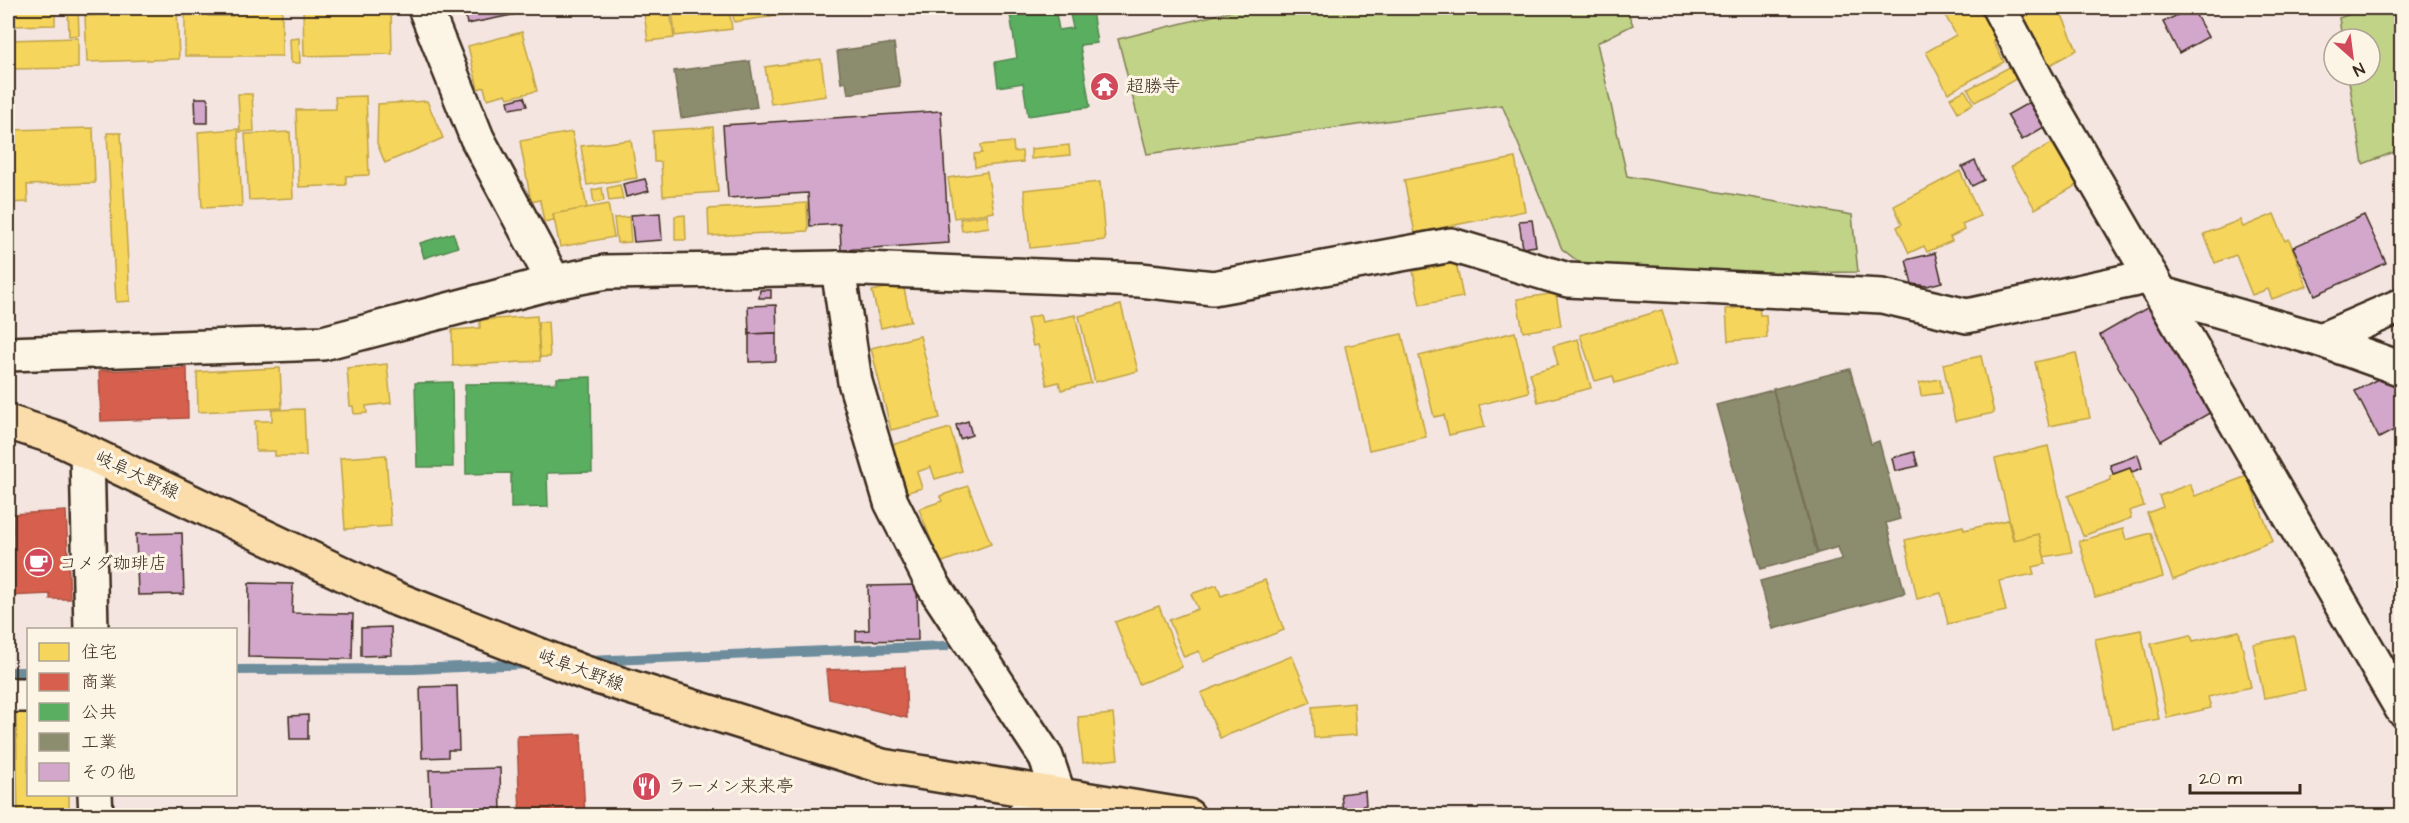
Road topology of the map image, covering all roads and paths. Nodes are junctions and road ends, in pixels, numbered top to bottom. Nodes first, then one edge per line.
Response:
1 (425, 8) edge
2 (1999, 8) edge
3 (838, 268) junction
4 (554, 282) junction
5 (2157, 285) junction
6 (2402, 305) edge
7 (2321, 340) junction
8 (8, 354) edge
9 (2402, 369) edge
10 (8, 422) edge
11 (87, 452) junction
12 (91, 628) edge
13 (27, 694) edge
14 (8, 695) edge
15 (2402, 709) edge
16 (95, 796) edge
17 (1059, 796) junction
18 (1151, 812) edge
19 (96, 816) edge
20 (1024, 816) edge
21 (1188, 816) edge

1 - 4 street
2 - 5 street
3 - 4 street
3 - 5 street
3 - 17 street
4 - 8 street
5 - 7 street
5 - 15 street
6 - 7 street
7 - 9 street
10 - 11 main road, 岐阜大野線
11 - 12 street
11 - 17 main road, 岐阜大野線
13 - 14 street
16 - 19 street
17 - 18 main road, 岐阜大野線
17 - 20 street
18 - 21 main road, 岐阜大野線

